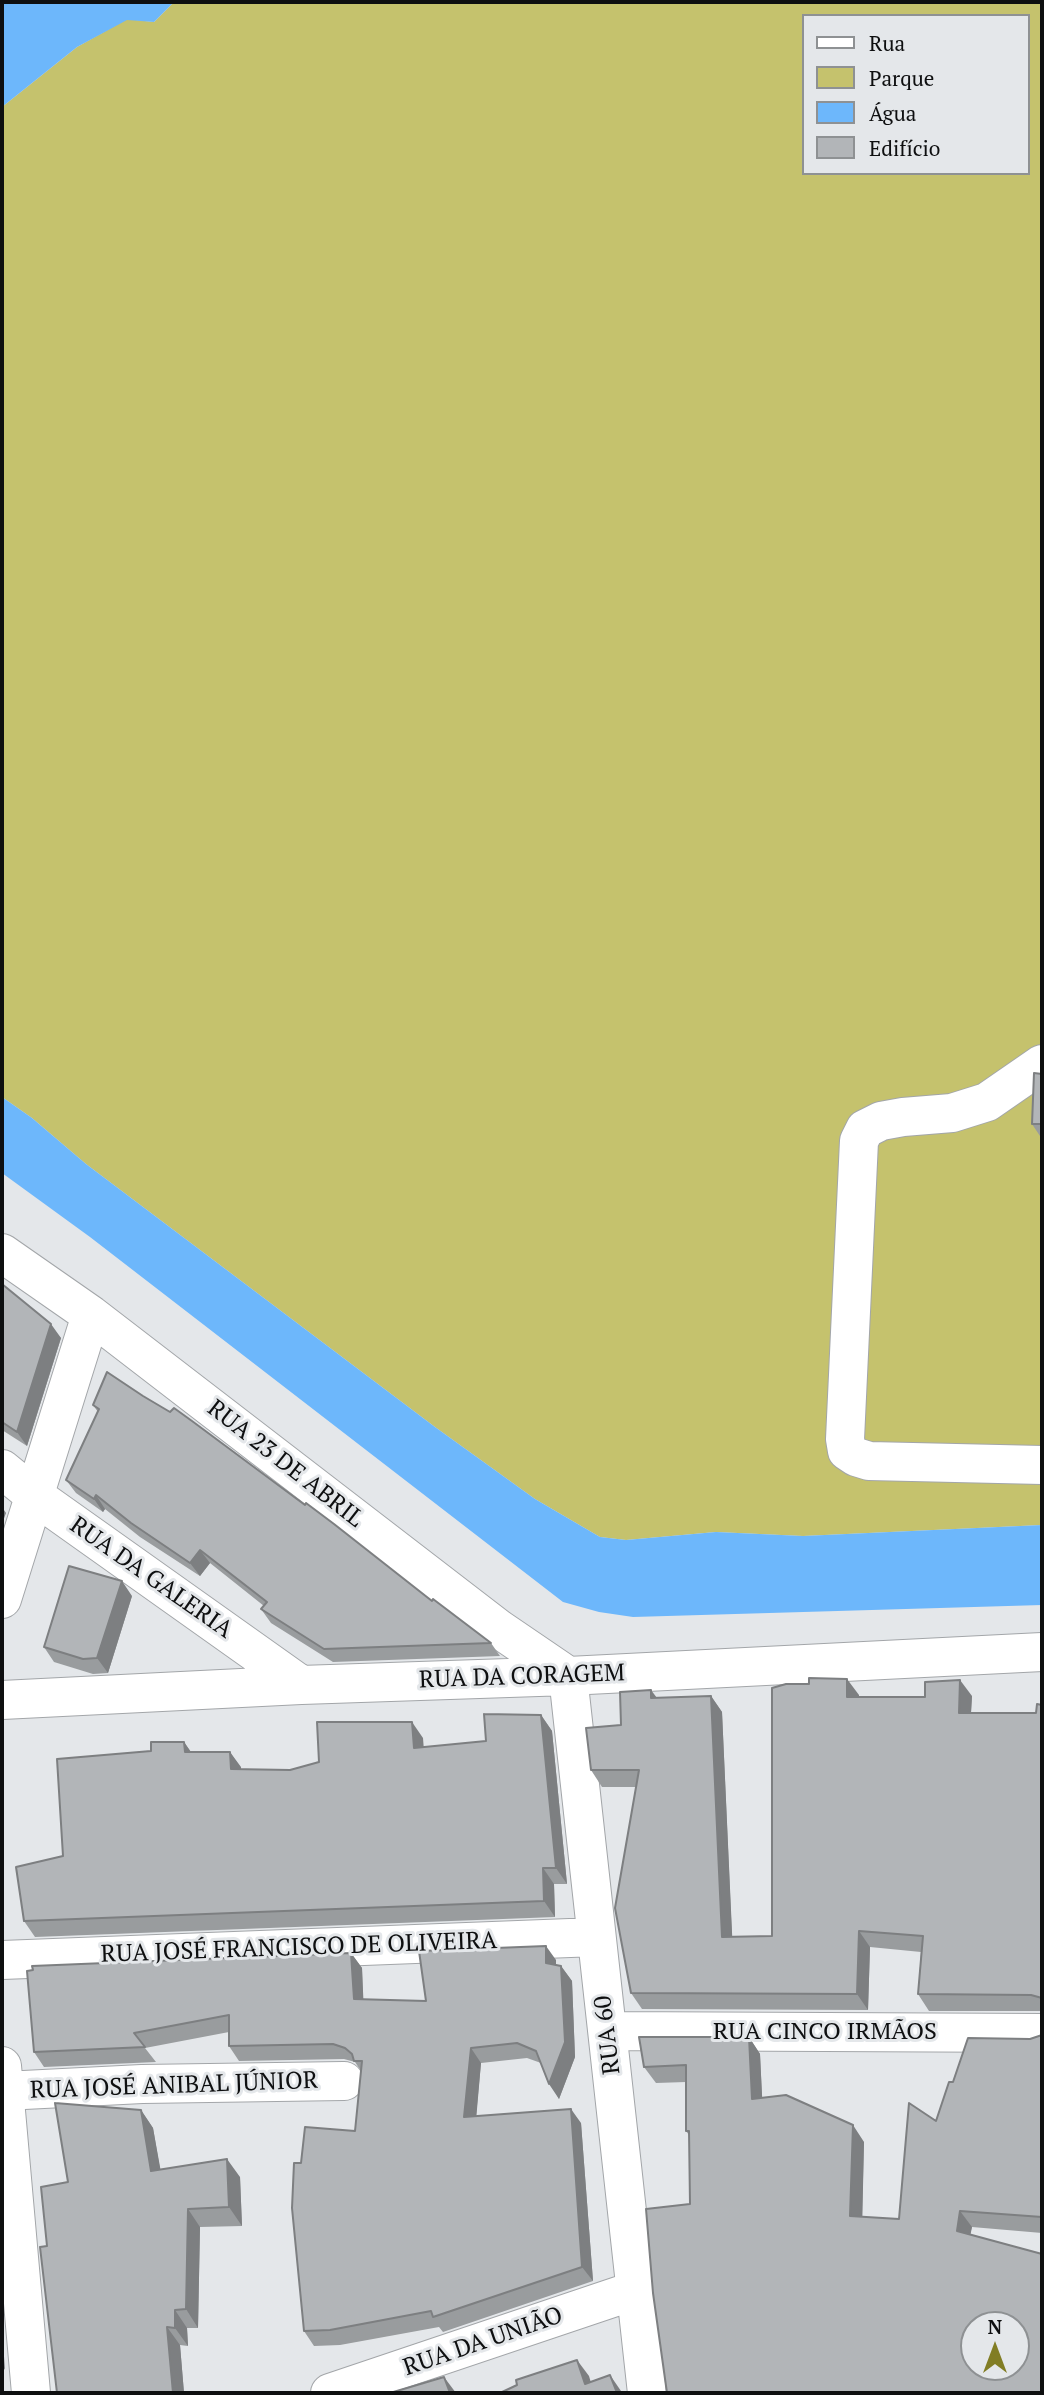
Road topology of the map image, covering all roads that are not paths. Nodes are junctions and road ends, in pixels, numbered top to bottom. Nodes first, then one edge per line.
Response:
1 (1042, 1064) edge
2 (2, 1253) edge
3 (91, 1315) junction
4 (1042, 1465) edge
5 (2, 1469) edge
6 (35, 1496) junction
7 (2, 1599) edge
8 (1042, 1652) edge
9 (569, 1676) junction
10 (301, 1685) junction
11 (2, 1700) edge
12 (596, 1937) junction
13 (2, 1960) edge
14 (607, 2031) junction
15 (1042, 2033) edge
16 (3, 2079) edge
17 (344, 2081) dead end
18 (636, 2290) junction
19 (31, 2393) edge
20 (330, 2393) edge
21 (647, 2393) edge

1 - 4 street
2 - 3 street, RUA 23 DE ABRIL
3 - 6 street
3 - 9 street, RUA 23 DE ABRIL
5 - 6 street, RUA DA GALERIA
6 - 7 street
6 - 10 street, RUA DA GALERIA
8 - 9 street, RUA DA CORAGEM
9 - 10 street, RUA DA CORAGEM
9 - 12 street, RUA 60
10 - 11 street, RUA DA CORAGEM
12 - 13 street, RUA JOSÉ FRANCISCO DE OLIVEIRA
12 - 14 street, RUA 60
14 - 15 street, RUA CINCO IRMÃOS
14 - 18 street, RUA 60
16 - 17 street, RUA JOSÉ ANIBAL JÚNIOR
16 - 19 street
18 - 20 street, RUA DA UNIÃO
18 - 21 street, RUA 60

